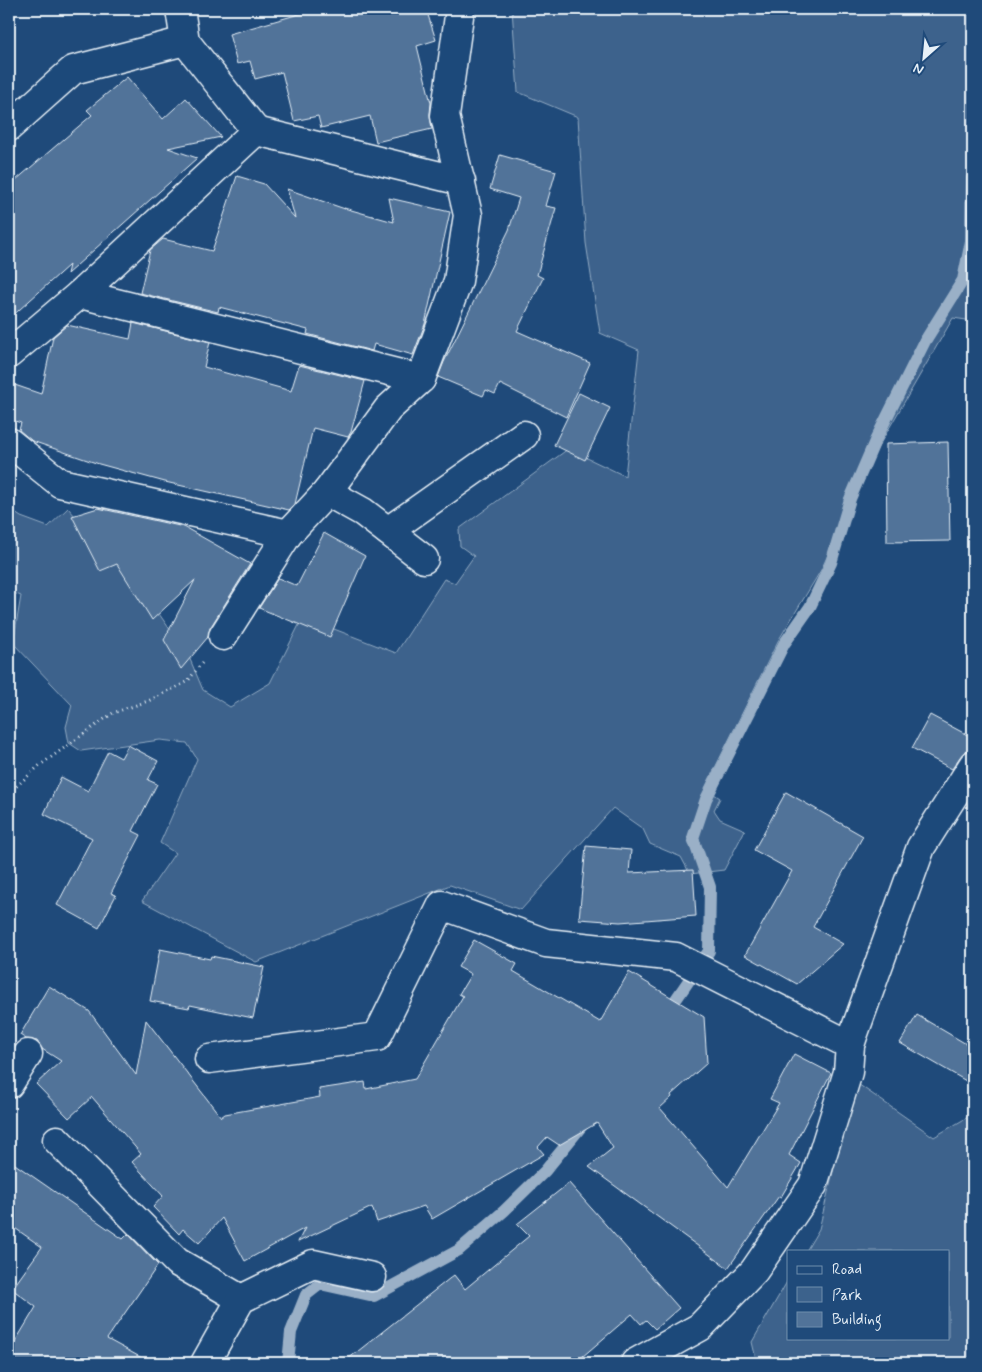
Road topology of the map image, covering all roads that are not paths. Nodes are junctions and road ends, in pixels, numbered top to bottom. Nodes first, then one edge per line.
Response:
1 (180, 9) edge
2 (460, 9) edge
3 (185, 41) junction
4 (9, 127) edge
5 (256, 132) junction
6 (461, 182) junction
7 (80, 294) junction
8 (9, 354) edge
9 (421, 379) junction
10 (524, 435) dead end
11 (9, 442) edge
12 (327, 492) junction
13 (388, 531) junction
14 (288, 534) junction
15 (424, 559) dead end
16 (224, 636) road end
17 (973, 766) edge
18 (850, 1046) junction
19 (28, 1054) dead end
20 (209, 1059) dead end
21 (9, 1084) edge
22 (57, 1140) dead end
23 (372, 1277) dead end
24 (240, 1299) junction
25 (206, 1363) edge
26 (635, 1363) edge

1 - 3 street
2 - 6 street
3 - 4 street
3 - 5 street
5 - 6 street
5 - 7 street
6 - 9 street
7 - 8 street
7 - 9 street
9 - 12 street
10 - 13 street
11 - 14 street
12 - 13 street
12 - 14 street
13 - 15 street
14 - 16 street
17 - 18 street
18 - 20 street
18 - 26 street
19 - 21 street
22 - 24 street
23 - 24 street
24 - 25 street

